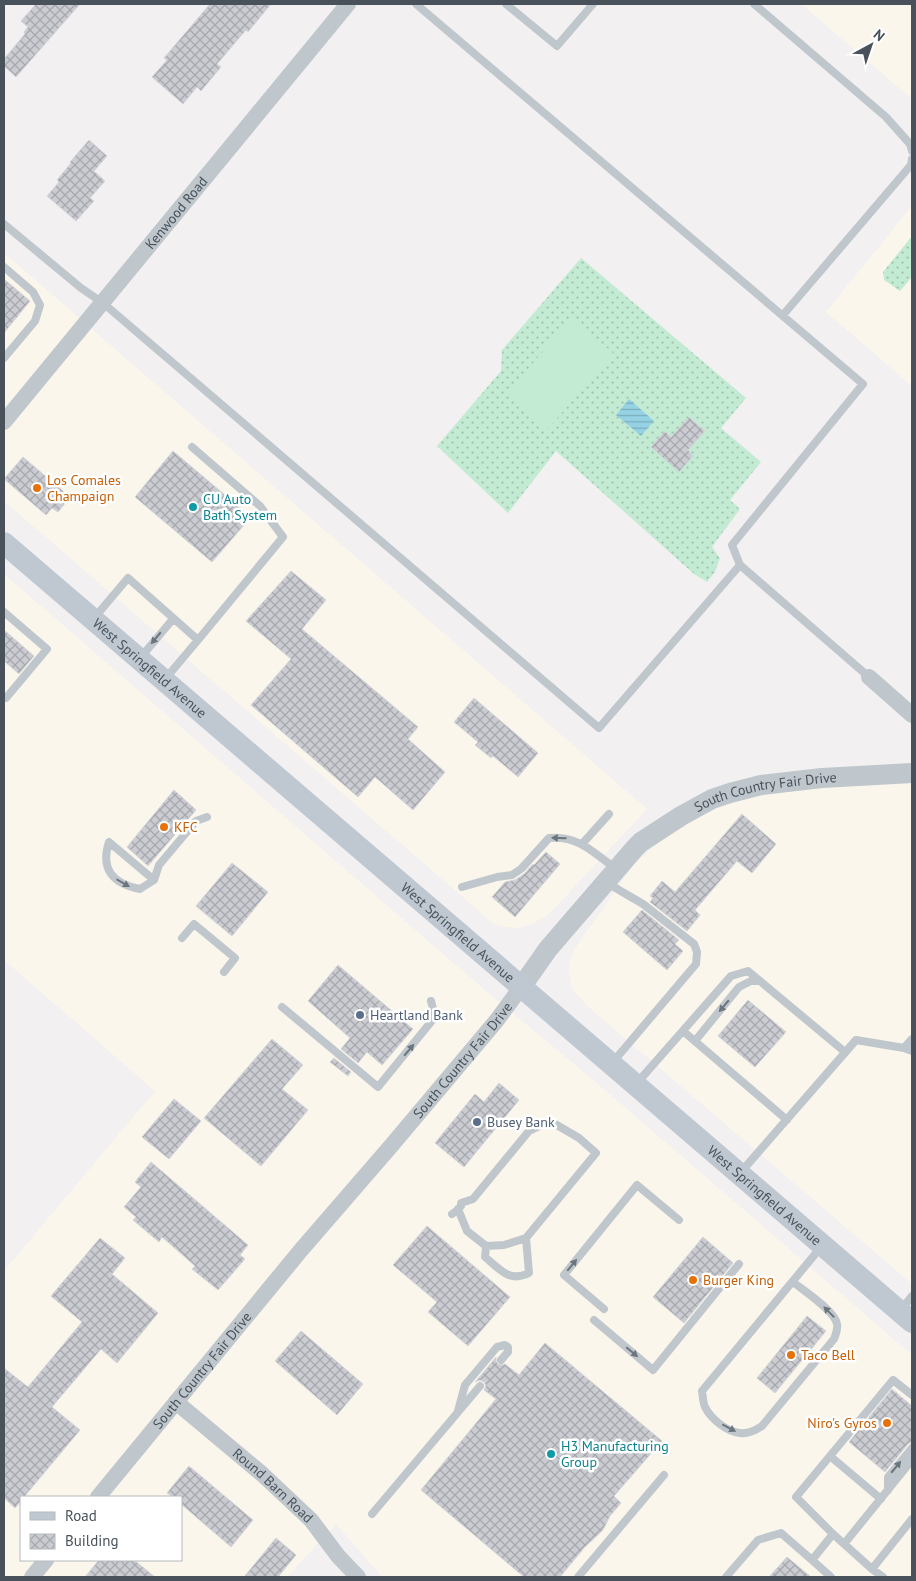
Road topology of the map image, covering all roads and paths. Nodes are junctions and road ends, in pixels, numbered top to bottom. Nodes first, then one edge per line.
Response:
1 (348, 4) edge
2 (416, 4) edge
3 (506, 4) edge
4 (593, 4) edge
5 (754, 4) edge
6 (912, 151) edge
7 (912, 159) edge
8 (4, 224) edge
9 (4, 267) edge
10 (102, 303) junction
11 (783, 315) junction
12 (4, 358) edge
13 (4, 422) edge
14 (192, 447) dead end
15 (4, 543) edge
16 (740, 565) junction
17 (4, 612) edge
18 (93, 619) junction
19 (173, 619) junction
20 (198, 640) junction
21 (140, 658) junction
22 (869, 677) joint
23 (164, 680) junction
24 (6, 698) dead end
25 (912, 715) edge
26 (912, 773) edge
27 (609, 814) dead end
28 (207, 817) dead end
29 (582, 844) junction
30 (611, 876) junction
31 (154, 880) junction
32 (462, 886) dead end
33 (182, 938) dead end
34 (224, 972) dead end
35 (760, 981) junction
36 (522, 986) junction
37 (431, 1001) dead end
38 (282, 1007) dead end
39 (683, 1031) junction
40 (912, 1039) edge
41 (695, 1041) junction
42 (908, 1049) edge
43 (845, 1052) junction
44 (611, 1063) junction
45 (635, 1084) junction
46 (786, 1120) junction
47 (740, 1174) junction
48 (679, 1220) dead end
49 (526, 1238) junction
50 (822, 1245) junction
51 (486, 1246) junction
52 (739, 1264) dead end
53 (793, 1282) junction
54 (604, 1309) dead end
55 (908, 1310) edge
56 (594, 1320) dead end
57 (501, 1360) dead end
58 (480, 1386) dead end
59 (912, 1395) edge
60 (176, 1402) junction
61 (458, 1413) junction
62 (912, 1448) edge
63 (830, 1456) junction
64 (912, 1460) edge
65 (664, 1475) dead end
66 (888, 1490) junction
67 (99, 1496) edge
68 (881, 1498) junction
69 (372, 1514) dead end
70 (912, 1519) edge
71 (832, 1534) junction
72 (844, 1544) junction
73 (812, 1560) junction
74 (45, 1561) edge
75 (872, 1569) junction
76 (32, 1577) edge
77 (358, 1577) edge
78 (578, 1577) edge
79 (726, 1577) edge
80 (831, 1577) edge
81 (883, 1577) edge

1 - 10 street, Kenwood Road
2 - 11 lane
3 - 4 lane
5 - 6 lane
7 - 11 lane
8 - 10 lane
9 - 12 lane
10 - 13 street, Kenwood Road
10 - 16 lane
11 - 16 lane
14 - 20 lane
15 - 18 main road, West Springfield Avenue
16 - 22 lane
17 - 24 lane
18 - 19 lane
18 - 21 main road, West Springfield Avenue
19 - 20 lane
19 -> 21 lane
20 - 23 lane
21 - 23 main road, West Springfield Avenue
22 - 25 street
23 - 36 main road, West Springfield Avenue
26 - 30 street, South Country Fair Drive
27 - 29 lane
28 - 31 lane
29 - 30 lane
29 -> 32 lane
30 - 36 street, South Country Fair Drive
30 - 44 lane
31 -> 31 lane
33 - 34 lane
35 - 39 lane
35 -> 41 lane
35 - 43 lane
36 - 44 main road, West Springfield Avenue
36 - 60 street, South Country Fair Drive
38 -> 37 lane
39 - 41 lane
39 - 45 lane
40 - 42 lane
41 - 46 lane
42 - 43 lane
43 - 46 lane
44 - 45 main road, West Springfield Avenue
45 - 47 main road, West Springfield Avenue
46 - 47 lane
47 - 50 main road, West Springfield Avenue
54 -> 48 lane
49 - 51 lane
49 - 51 lane
49 - 51 lane
50 - 53 lane
50 - 55 main road, West Springfield Avenue
56 -> 52 lane
53 -> 53 lane
57 - 61 lane
58 - 61 lane
59 - 63 lane
60 - 67 street, South Country Fair Drive
60 - 77 street, Round Barn Road
61 - 69 lane
66 -> 62 lane
63 - 68 lane
63 - 71 lane
64 - 66 lane
65 - 78 lane
66 - 68 lane
68 - 72 lane
70 - 75 lane
71 - 72 lane
71 - 73 lane
72 - 75 lane
73 - 79 lane
73 - 80 lane
74 - 76 street
75 - 81 lane

